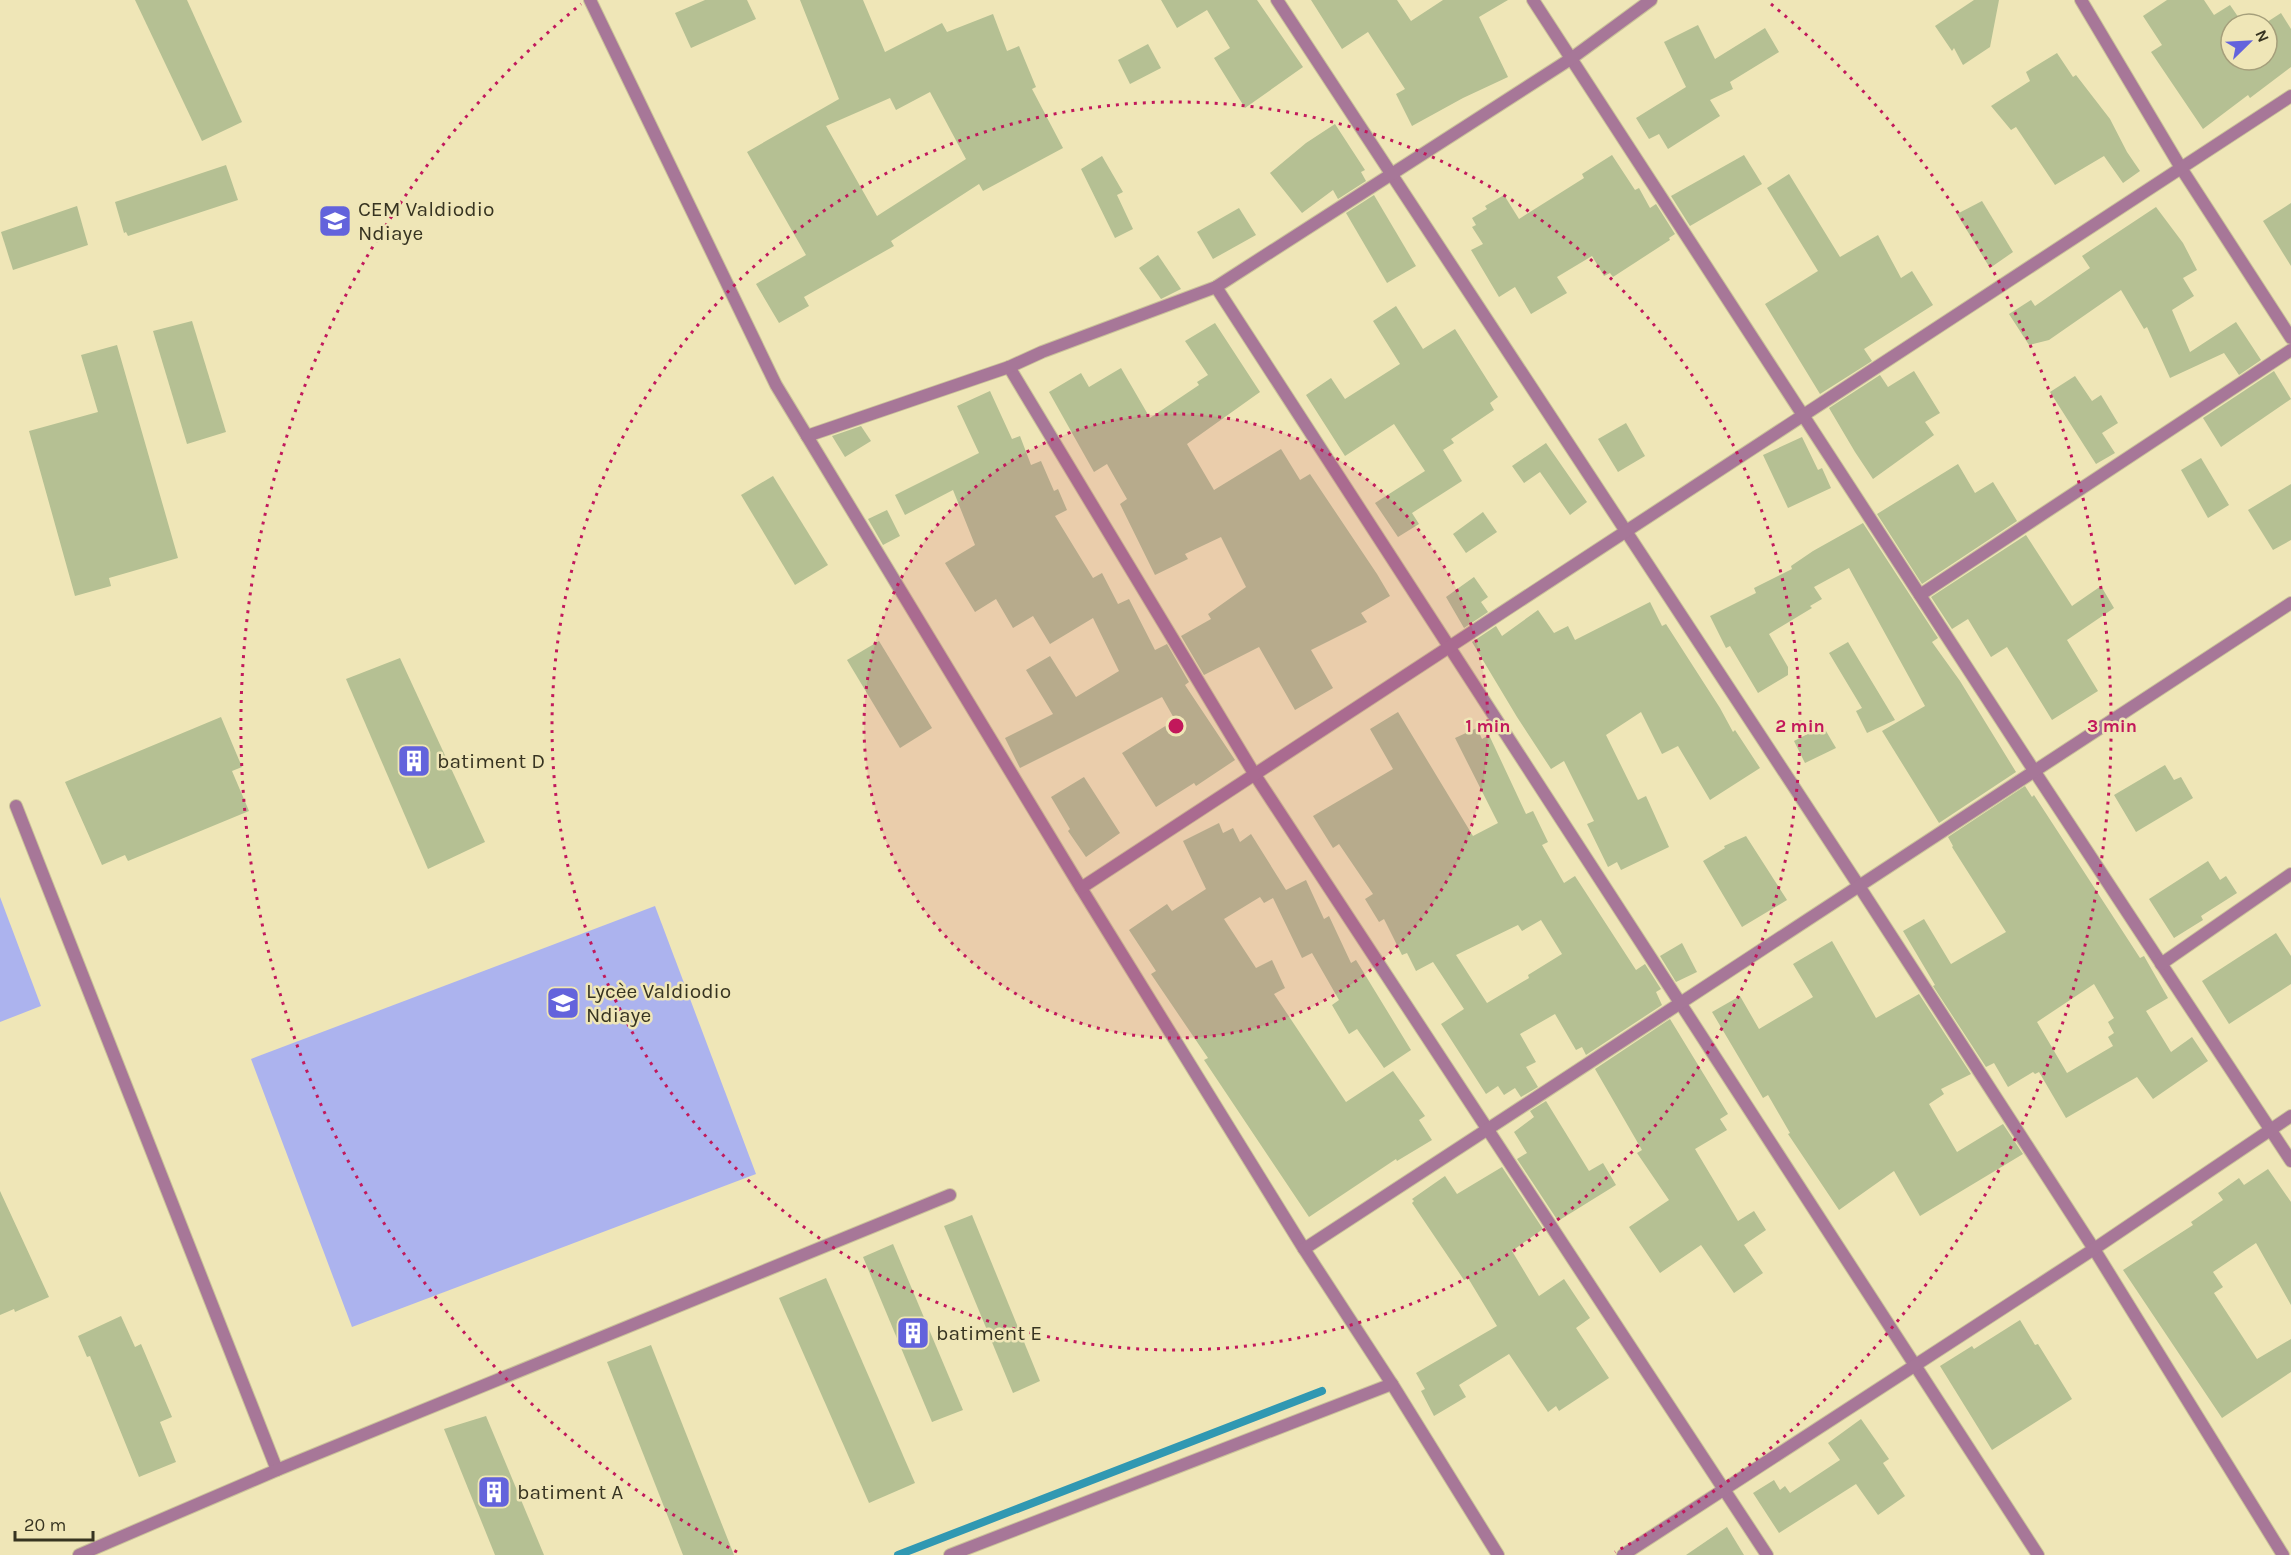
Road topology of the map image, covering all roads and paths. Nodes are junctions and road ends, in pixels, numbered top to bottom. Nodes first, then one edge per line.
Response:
1 (590, 0) edge
2 (1277, 0) edge
3 (1533, 0) edge
4 (1651, 0) edge
5 (2081, 0) edge
6 (1572, 58) junction
7 (2291, 96) edge
8 (2181, 168) junction
9 (1391, 173) junction
10 (1216, 287) junction
11 (2291, 338) edge
12 (2291, 350) edge
13 (1009, 367) junction
14 (1802, 416) junction
15 (807, 436) junction
16 (1626, 531) junction
17 (1920, 595) junction
18 (2291, 603) edge
19 (1449, 647) junction
20 (2033, 770) junction
21 (1255, 775) junction
22 (16, 806) dead end
23 (2291, 874) edge
24 (1859, 886) junction
25 (1081, 888) junction
26 (2161, 964) junction
27 (1680, 1003) junction
28 (2291, 1116) edge
29 (2270, 1129) junction
30 (1487, 1130) junction
31 (2291, 1161) edge
32 (950, 1195) dead end
33 (1304, 1249) junction
34 (2094, 1249) junction
35 (1915, 1365) junction
36 (1392, 1384) junction
37 (277, 1470) junction
38 (1726, 1489) junction
39 (80, 1555) edge
40 (950, 1555) edge
41 (1498, 1555) edge
42 (1623, 1555) edge
43 (1767, 1555) edge
44 (2038, 1555) edge
45 (2283, 1555) edge

1 - 15 street
2 - 9 street
3 - 6 street
4 - 6 street
5 - 8 street
6 - 9 street
6 - 14 street
7 - 8 street
8 - 11 street
8 - 14 street
9 - 10 street
9 - 16 street
10 - 13 street
10 - 19 street
12 - 17 street
13 - 15 street
13 - 21 street
14 - 16 street
14 - 17 street
15 - 25 street
16 - 19 street
16 - 24 street
17 - 20 street
18 - 20 street
19 - 21 street
19 - 27 street
20 - 24 street
20 - 26 street
21 - 25 street
21 - 30 street
22 - 37 street
23 - 26 street
24 - 27 street
24 - 34 street
25 - 33 street
26 - 29 street
27 - 30 street
27 - 35 street
28 - 29 street
29 - 31 street
29 - 34 street
30 - 33 street
30 - 38 street
32 - 37 street
33 - 36 street
34 - 35 street
34 - 45 street
35 - 38 street
35 - 44 street
36 - 40 street
36 - 41 street
37 - 39 street
38 - 42 street
38 - 43 street

